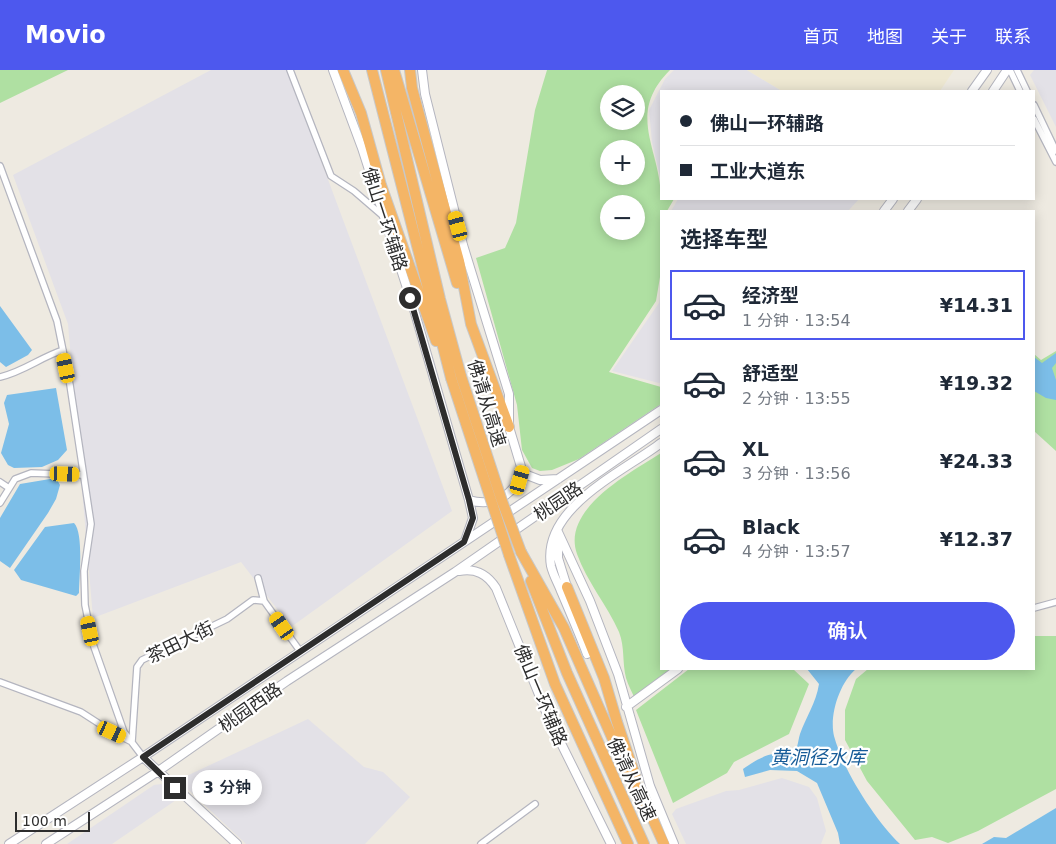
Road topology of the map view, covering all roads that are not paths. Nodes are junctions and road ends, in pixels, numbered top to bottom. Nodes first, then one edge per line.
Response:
1 (290, 70) edge
2 (333, 70) edge
3 (343, 70) edge
4 (372, 70) edge
5 (386, 70) edge
6 (394, 70) edge
7 (410, 70) edge
8 (422, 70) edge
9 (987, 70) edge
10 (1008, 70) edge
11 (1017, 70) edge
12 (973, 90) edge
13 (994, 90) edge
14 (1019, 90) edge
15 (1027, 90) edge
16 (1035, 106) edge
17 (1035, 121) edge
18 (1056, 151) edge
19 (1056, 162) edge
20 (0, 166) edge
21 (383, 216) junction
22 (471, 324) junction
23 (63, 350) junction
24 (448, 368) junction
25 (0, 377) edge
26 (456, 377) junction
27 (660, 411) edge
28 (509, 427) junction
29 (660, 430) edge
30 (660, 444) edge
31 (522, 470) junction
32 (82, 475) junction
33 (560, 479) junction
34 (0, 482) edge
35 (9, 488) junction
36 (469, 500) junction
37 (0, 503) edge
38 (558, 532) junction
39 (464, 542) junction
40 (521, 552) junction
41 (455, 572) junction
42 (258, 578) dead end
43 (567, 587) joint
44 (264, 601) junction
45 (1056, 602) edge
46 (1035, 608) edge
47 (300, 652) junction
48 (587, 654) joint
49 (677, 670) edge
50 (0, 682) edge
51 (626, 707) junction
52 (616, 722) junction
53 (132, 742) junction
54 (143, 757) junction
55 (157, 772) junction
56 (644, 800) junction
57 (535, 804) dead end
58 (10, 844) edge
59 (46, 844) edge
60 (237, 844) edge
61 (481, 844) edge
62 (610, 844) edge
63 (628, 844) edge
64 (644, 844) edge
65 (664, 844) edge
66 (674, 844) edge

1 - 21 street
2 - 21 main road, 佛山一环辅路
3 - 24 highway
4 - 24 highway, 佛清从高速
5 - 26 highway, 佛清从高速
6 - 22 highway
7 - 22 highway
8 - 28 main road
9 - 12 main road
10 - 13 main road
10 - 14 street
11 - 15 street
16 - 18 street
17 - 19 street
20 - 23 street
21 - 36 main road, 佛山一环辅路
22 - 28 highway
23 - 25 street
23 - 32 street
24 - 26 highway, 佛清从高速
26 - 40 highway, 佛清从高速, bridge
26 - 63 highway, 佛清从高速, bridge
27 - 33 main road, 桃园路
28 - 31 main road
29 - 41 main road, 桃园路
30 - 38 main road
31 - 33 main road
31 - 36 main road
32 - 35 street
32 - 53 street
33 - 39 main road, 桃园路
34 - 35 street
35 - 37 street
36 - 39 main road, 佛山一环辅路
38 - 43 main road
38 - 48 main road
38 - 51 main road
39 - 47 main road, 桃园西路
40 - 56 highway
40 - 64 highway, 佛清从高速
41 - 55 main road, 桃园西路
41 - 62 main road, 佛山一环辅路
42 - 44 street
43 - 52 highway
44 - 47 street
44 - 53 street, 茶田大街
45 - 46 street
47 - 54 main road, 桃园西路
48 - 52 highway
49 - 51 main road
50 - 53 street
51 - 66 main road
52 - 56 highway
53 - 54 street
54 - 55 main road
54 - 58 main road, 桃园西路
55 - 59 main road, 桃园西路
55 - 60 main road
56 - 65 highway
57 - 61 street

